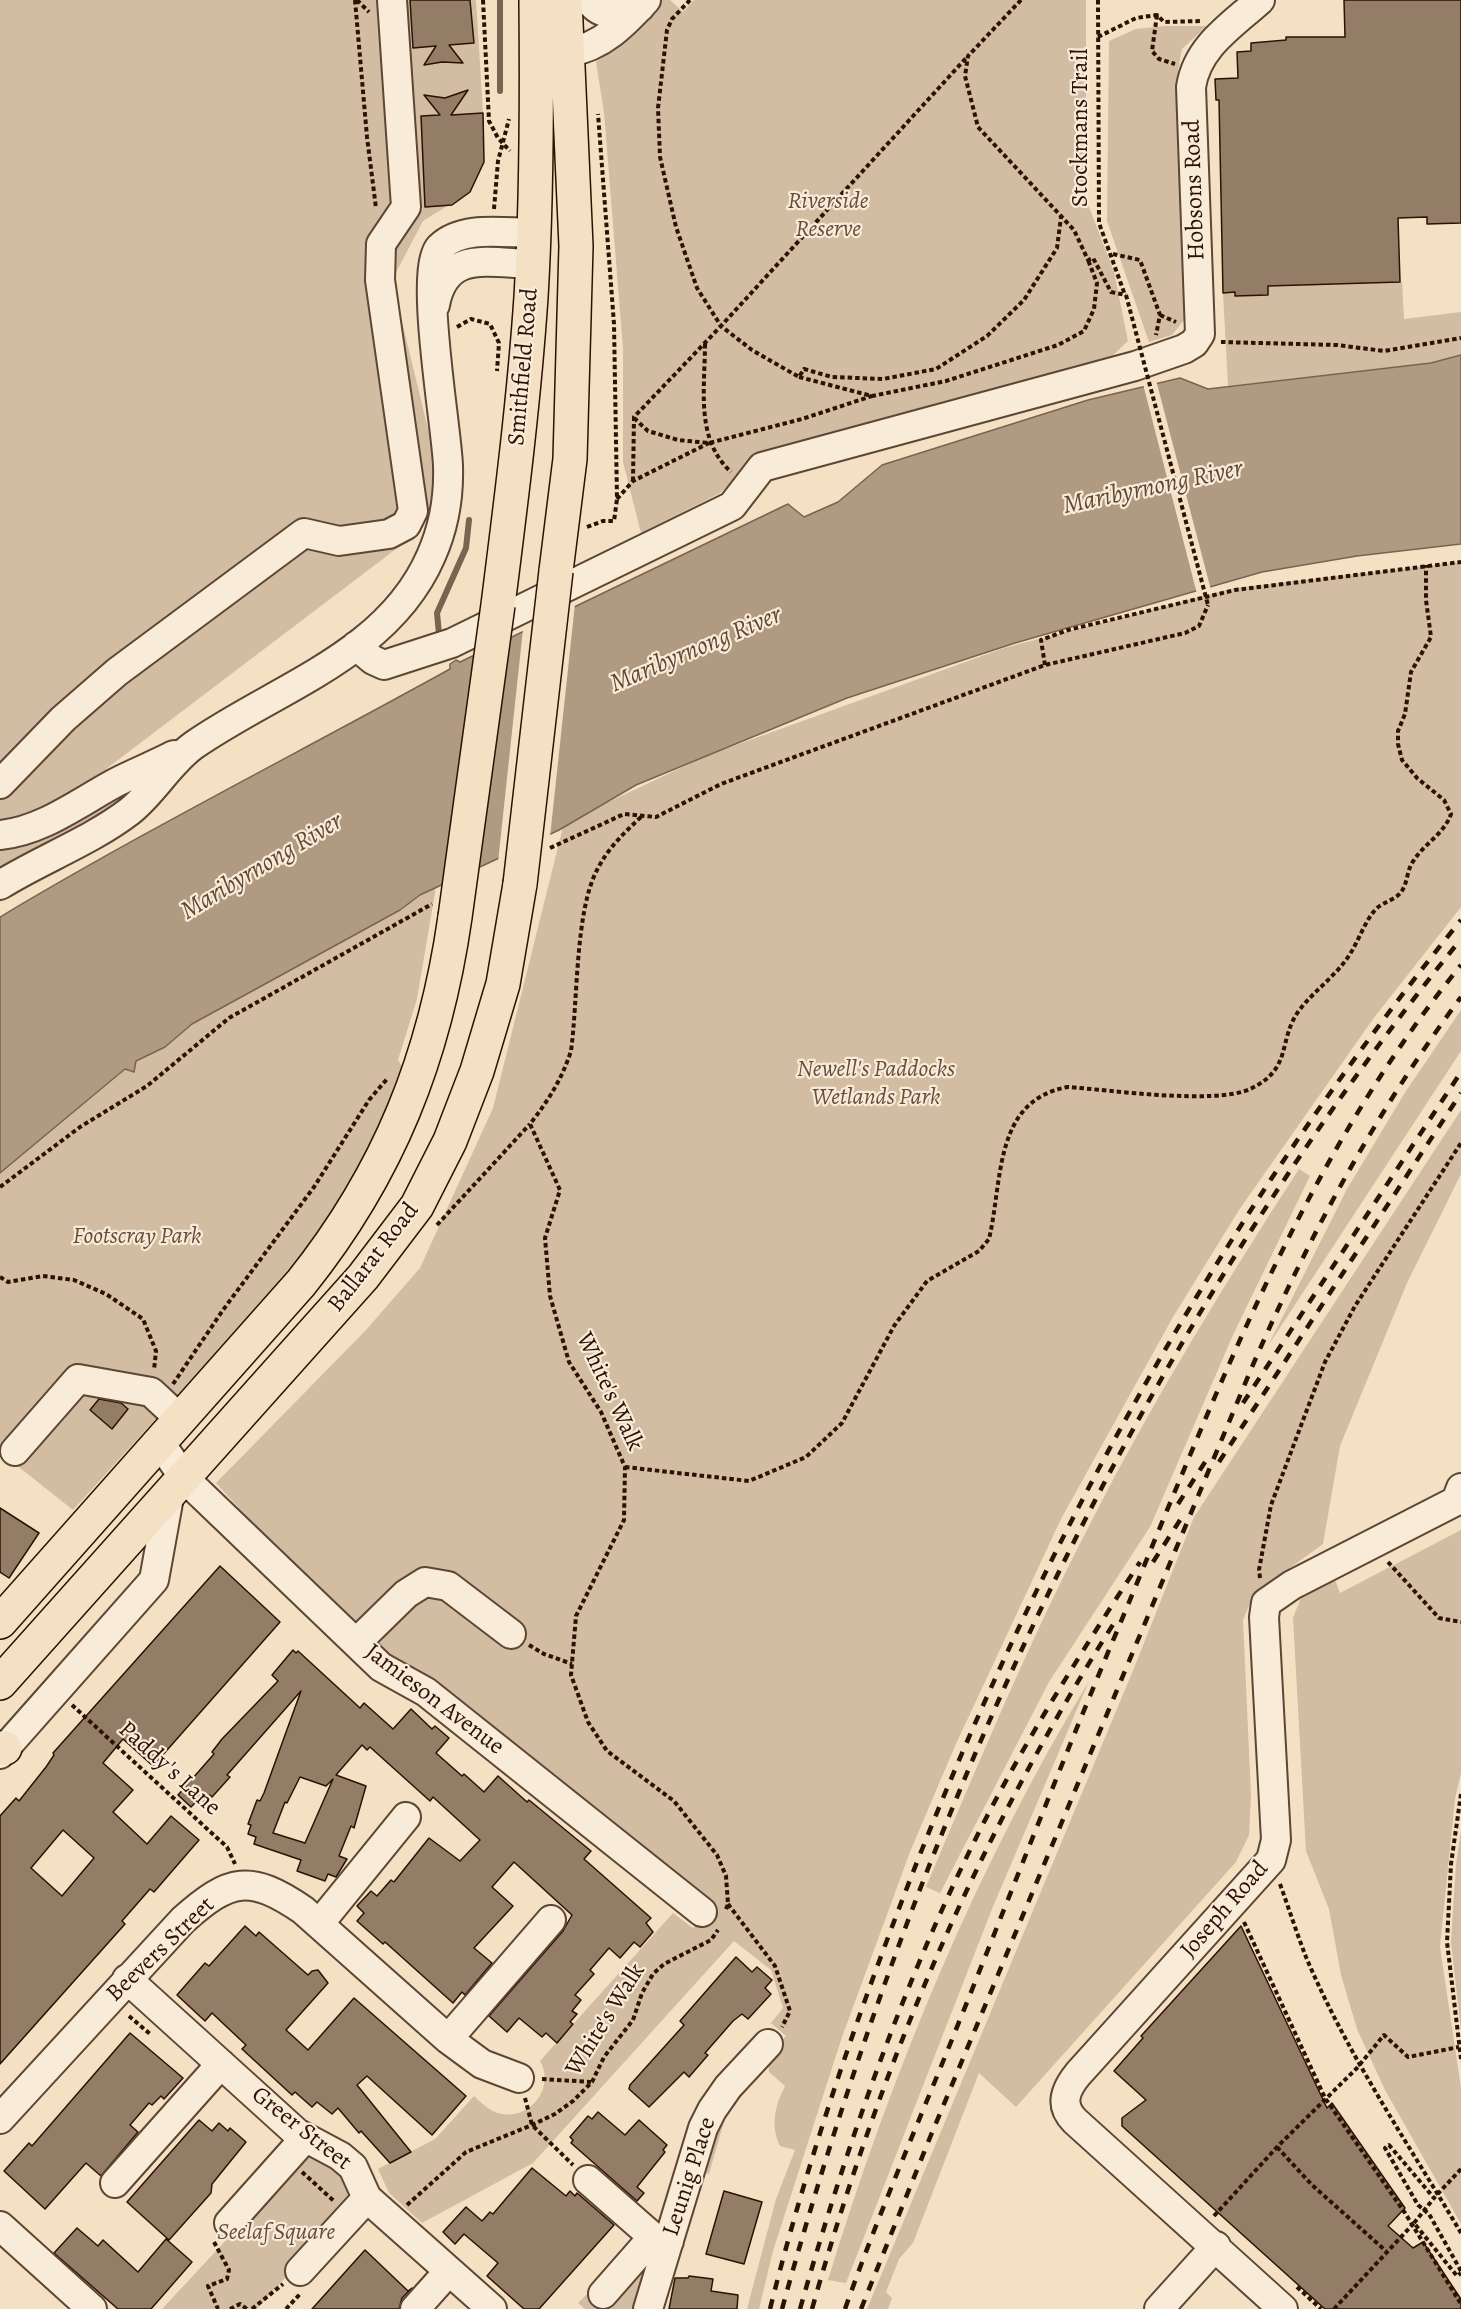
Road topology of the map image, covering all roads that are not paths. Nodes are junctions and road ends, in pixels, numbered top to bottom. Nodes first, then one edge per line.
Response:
1 (392, 0) edge
2 (536, 0) edge
3 (565, 0) edge
4 (589, 0) edge
5 (1260, 0) edge
6 (643, 3) edge
7 (569, 52) junction
8 (537, 53) junction
9 (576, 246) junction
10 (533, 248) junction
11 (434, 328) junction
12 (357, 646) junction
13 (538, 726) joint
14 (482, 732) joint
15 (197, 743) junction
16 (0, 784) edge
17 (0, 835) edge
18 (0, 885) edge
19 (163, 1414) junction
20 (15, 1451) dead end
21 (177, 1488) junction
22 (1461, 1488) edge
23 (0, 1622) edge
24 (512, 1634) road end
25 (357, 1642) junction
26 (0, 1683) edge
27 (2, 1750) edge
28 (406, 1817) dead end
29 (715, 1908) road end
30 (551, 1920) dead end
31 (320, 1924) junction
32 (128, 1978) junction
33 (448, 2039) junction
34 (768, 2044) road end
35 (221, 2064) junction
36 (519, 2078) road end
37 (0, 2119) edge
38 (296, 2148) junction
39 (588, 2180) road end
40 (115, 2183) dead end
41 (359, 2207) junction
42 (229, 2223) road end
43 (0, 2226) edge
44 (1208, 2239) junction
45 (662, 2245) junction
46 (0, 2250) edge
47 (300, 2271) road end
48 (449, 2271) junction
49 (603, 2294) dead end
50 (66, 2309) edge
51 (92, 2309) edge
52 (416, 2309) edge
53 (492, 2309) edge
54 (648, 2309) edge
55 (1159, 2309) edge
56 (1283, 2309) edge

1 - 16 street
2 - 8 highway, Smithfield Road
3 - 7 highway, Smithfield Road
4 - 6 street
5 - 12 street, Hobsons Road
6 - 7 street
7 - 8 highway
7 - 9 highway, Smithfield Road
8 - 10 highway, Smithfield Road
9 - 10 highway
9 - 13 highway, Smithfield Road, bridge
10 - 11 street
10 - 11 street
10 - 14 highway, Smithfield Road, bridge
11 - 12 street
12 - 15 street
13 - 21 highway, Ballarat Road, bridge
14 - 19 highway, Ballarat Road, bridge
15 - 17 street
15 - 18 street
19 - 20 street
19 - 21 street, Jamieson Avenue
19 - 23 highway, Ballarat Road
21 - 25 street, Jamieson Avenue
21 - 26 highway, Ballarat Road
21 - 27 street
22 - 44 street, Joseph Road
24 - 25 street
25 - 29 street, Jamieson Avenue
28 - 31 street
30 - 33 street
31 - 32 street, Beevers Street
31 - 33 street, Beevers Street
32 - 35 street, Greer Street
32 - 37 street, Beevers Street
33 - 36 street, Beevers Street
34 - 45 street, Leunig Place
35 - 38 street, Greer Street
35 - 40 street
38 - 41 street, Greer Street
38 - 42 street
39 - 45 street
41 - 47 street
41 - 48 street, Greer Street
43 - 51 street
44 - 55 street
44 - 56 street, Joseph Road
45 - 49 street
45 - 54 street, Leunig Place
46 - 50 street
48 - 52 street
48 - 53 street, Greer Street

